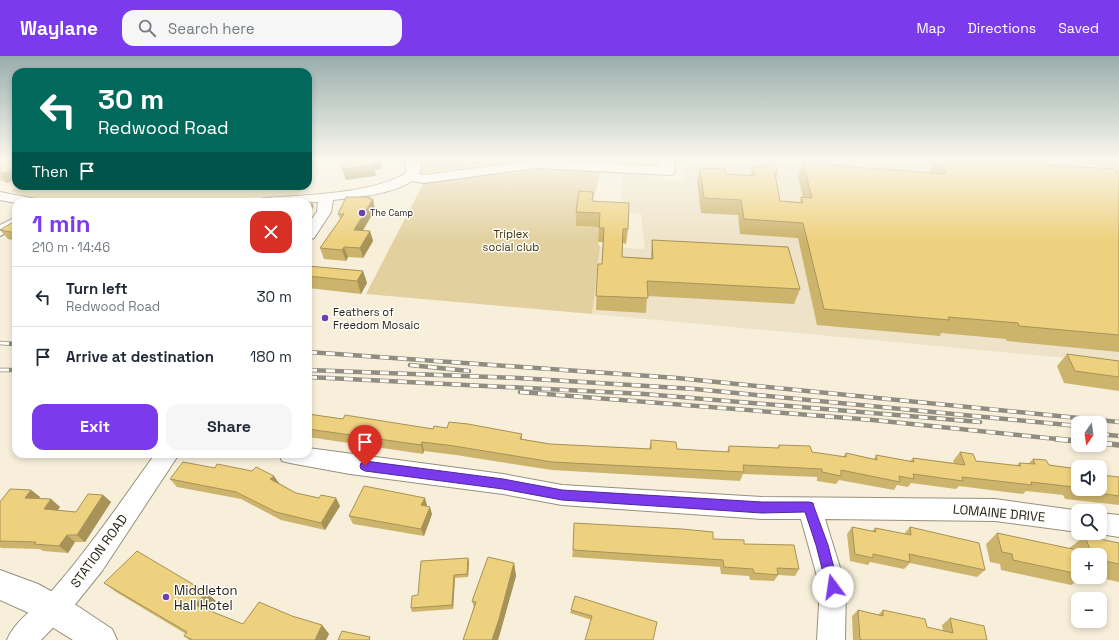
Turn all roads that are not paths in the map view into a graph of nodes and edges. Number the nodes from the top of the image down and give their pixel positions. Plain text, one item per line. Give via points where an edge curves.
1 (377, 186) edge
2 (0, 196) edge
3 (12, 198) edge
4 (326, 198) junction
5 (312, 199) edge
6 (12, 224) edge
7 (312, 228) edge
8 (0, 231) edge
9 (165, 458) edge
10 (312, 458) edge
11 (809, 507) junction
12 (1071, 520) edge
13 (1107, 525) edge
14 (1119, 526) edge
15 (0, 585) edge
16 (52, 609) junction
17 (21, 640) edge
18 (101, 640) edge
19 (831, 640) edge

1 - 4 street
2 - 3 street
4 - 5 street
4 - 7 street via 324,212
6 - 8 street
9 - 16 street, STATION ROAD via 93,562
10 - 11 street, LOMAINE DRIVE via 503,484 562,495 762,508
11 - 12 street, LOMAINE DRIVE via 995,510
11 - 19 street via 833,587
13 - 14 street
15 - 16 main road via 16,590
16 - 17 street, STATION ROAD
16 - 18 main road

